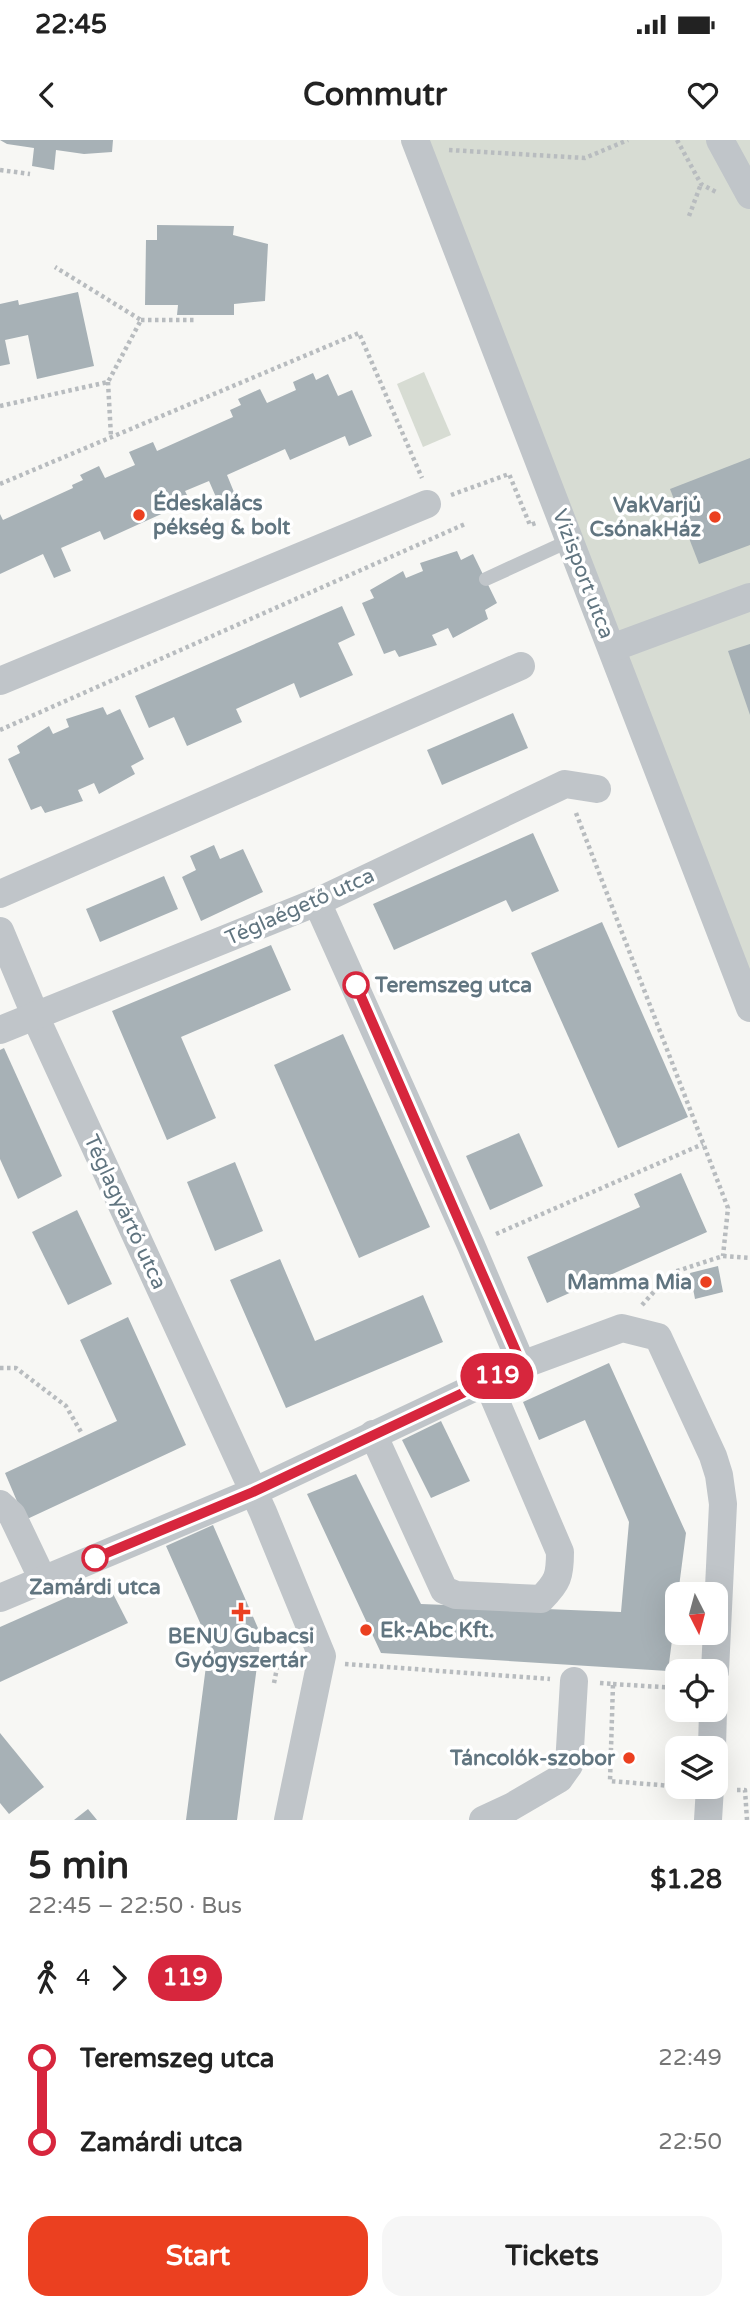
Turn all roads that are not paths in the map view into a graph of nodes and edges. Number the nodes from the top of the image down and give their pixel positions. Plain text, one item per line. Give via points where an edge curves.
1 (720, 140) edge
2 (417, 146) edge
3 (750, 195) edge
4 (427, 504) road end
5 (571, 540) junction
6 (486, 579) dead end
7 (750, 597) edge
8 (612, 648) junction
9 (521, 666) dead end
10 (0, 681) edge
11 (597, 789) dead end
12 (0, 894) edge
13 (317, 902) junction
14 (0, 930) edge
15 (750, 1008) edge
16 (35, 1014) junction
17 (0, 1030) edge
18 (522, 1365) junction
19 (487, 1381) junction
20 (373, 1434) junction
21 (253, 1492) junction
22 (0, 1504) edge
23 (43, 1580) junction
24 (0, 1598) edge
25 (716, 1659) edge
26 (574, 1681) dead end
27 (710, 1799) edge
28 (288, 1820) edge
29 (483, 1820) edge
30 (709, 1820) edge

1 - 3 street
2 - 5 street, Vízisport utca
4 - 10 street
5 - 6 lane
5 - 8 street, Vízisport utca
7 - 8 street
8 - 15 street, Vízisport utca
9 - 12 street
11 - 13 street, Téglaégető utca via 565,784
13 - 16 street, Téglaégető utca
13 - 18 street
14 - 16 street, Téglagyártó utca
16 - 17 street, Téglaégető utca
16 - 21 street, Téglagyártó utca
18 - 19 street
18 - 25 street via 622,1328 658,1337 719,1475 723,1504
19 - 20 street
19 - 20 street via 559,1552 560,1574 541,1599 456,1595 444,1590
20 - 21 street
21 - 23 street
21 - 28 street, Téglagyártó utca via 322,1656
22 - 23 street via 12,1515
23 - 24 street
26 - 29 street via 569,1765 559,1779
27 - 30 street

